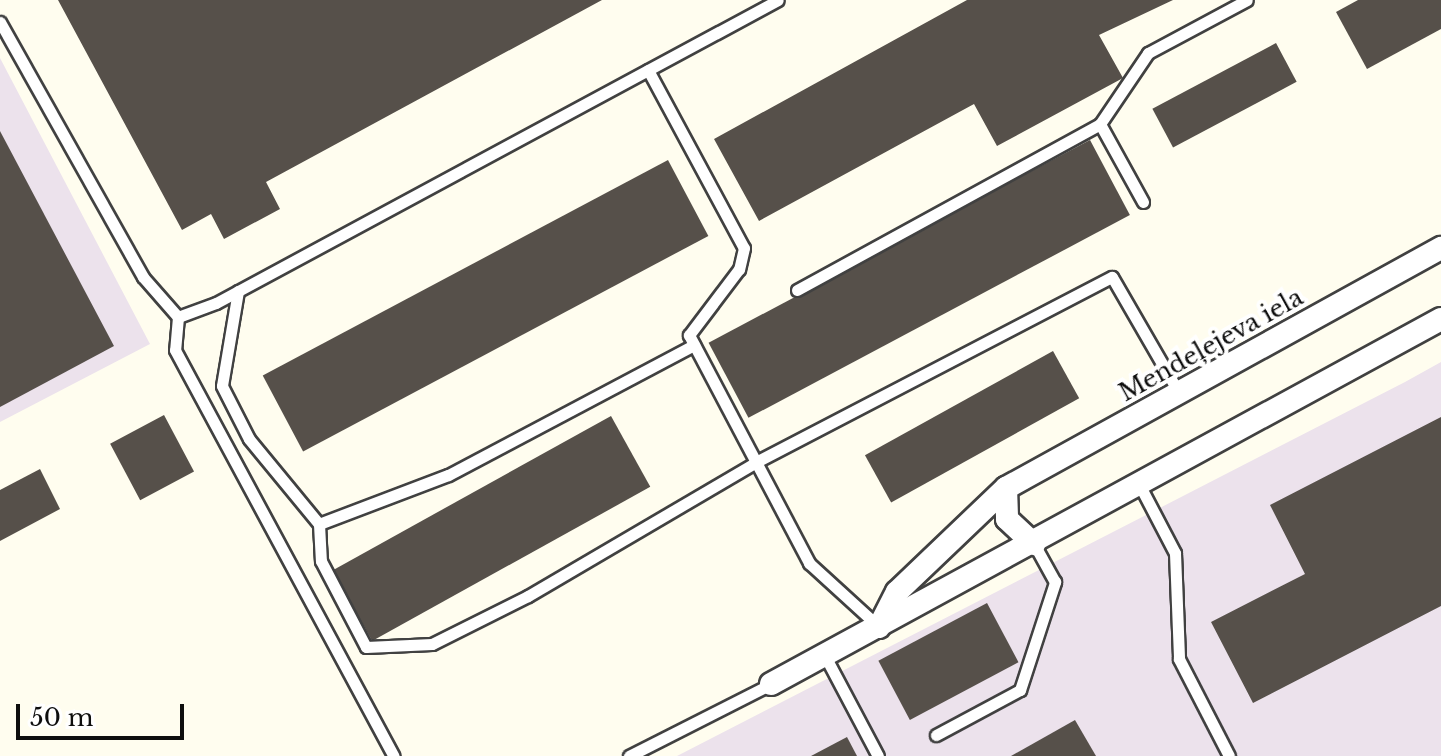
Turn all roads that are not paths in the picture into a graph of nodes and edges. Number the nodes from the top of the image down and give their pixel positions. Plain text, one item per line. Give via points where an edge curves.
1 (778, 0) edge
2 (1247, 0) edge
3 (0, 22) edge
4 (648, 70) junction
5 (1100, 124) junction
6 (1143, 202) dead end
7 (1441, 248) edge
8 (797, 290) dead end
9 (238, 291) junction
10 (178, 317) junction
11 (1441, 319) edge
12 (694, 345) junction
13 (1179, 393) junction
14 (756, 462) junction
15 (1140, 486) junction
16 (1006, 488) junction
17 (319, 524) junction
18 (1034, 544) junction
19 (879, 627) junction
20 (825, 656) junction
21 (771, 684) joint
22 (936, 735) dead end
23 (394, 756) edge
24 (629, 756) edge
25 (878, 756) edge
26 (1229, 756) edge

1 - 4 lane
2 - 5 lane via 1148,53
3 - 10 lane via 143,277
4 - 9 lane
4 - 12 lane via 744,248 739,269 689,335
5 - 6 lane
5 - 8 lane
7 - 13 street, Mendeļejeva iela
9 - 10 lane
9 - 17 lane via 222,386 249,439
10 - 23 lane via 175,350
11 - 15 street
12 - 14 lane
12 - 17 lane via 448,475
13 - 14 lane via 1112,277
13 - 16 street, Mendeļejeva iela
14 - 17 lane via 528,596 432,644 393,650 366,647 340,605 321,561
14 - 19 lane via 809,563
15 - 18 street
15 - 26 lane via 1175,553 1179,659
16 - 18 street via 1007,519
16 - 19 street, Mendeļejeva iela via 897,592
18 - 19 street
18 - 22 lane via 1055,582 1020,690
19 - 20 street
20 - 21 street
20 - 25 lane
21 - 24 lane

